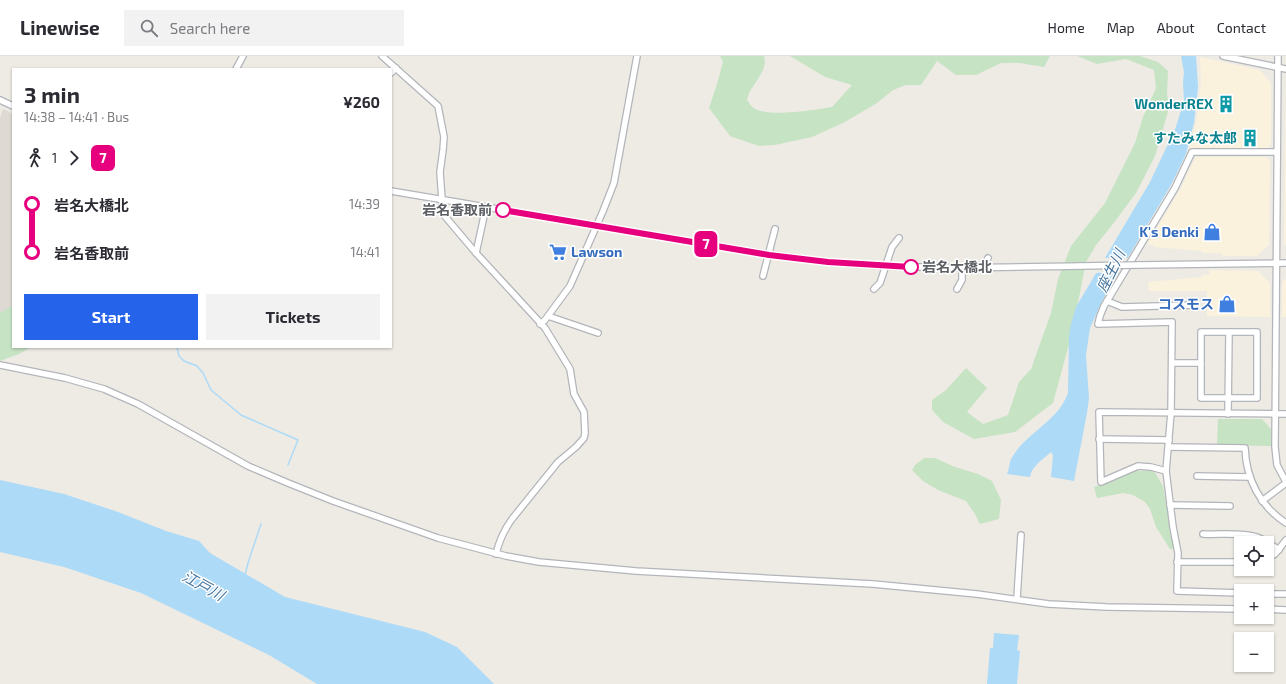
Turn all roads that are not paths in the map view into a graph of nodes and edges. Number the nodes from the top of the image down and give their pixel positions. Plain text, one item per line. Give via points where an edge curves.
1 (243, 56) edge
2 (382, 56) edge
3 (637, 56) edge
4 (1222, 56) edge
5 (1278, 56) edge
6 (1278, 67) junction
7 (237, 68) edge
8 (396, 68) junction
9 (1286, 69) edge
10 (392, 72) edge
11 (0, 100) edge
12 (12, 106) edge
13 (1278, 152) junction
14 (392, 191) edge
15 (442, 200) junction
16 (486, 207) junction
17 (597, 226) junction
18 (775, 229) dead end
19 (899, 238) dead end
20 (476, 253) junction
21 (769, 255) junction
22 (988, 258) dead end
23 (1286, 262) edge
24 (1276, 263) junction
25 (886, 266) junction
26 (986, 267) junction
27 (962, 268) junction
28 (762, 276) dead end
29 (874, 289) dead end
30 (957, 289) dead end
31 (1107, 301) junction
32 (1195, 305) dead end
33 (548, 316) junction
34 (540, 324) junction
35 (1229, 332) junction
36 (598, 333) dead end
37 (1172, 363) junction
38 (1201, 363) junction
39 (0, 365) edge
40 (1228, 398) junction
41 (1171, 413) junction
42 (1276, 413) junction
43 (1228, 414) junction
44 (1286, 414) edge
45 (1099, 439) junction
46 (1169, 440) junction
47 (1168, 447) junction
48 (1166, 471) junction
49 (1197, 476) dead end
50 (1250, 477) junction
51 (1286, 483) edge
52 (1262, 501) junction
53 (1170, 505) junction
54 (1230, 506) dead end
55 (1286, 523) edge
56 (1203, 534) dead end
57 (1021, 535) dead end
58 (1286, 540) edge
59 (1279, 550) junction
60 (496, 554) junction
61 (1274, 554) edge
62 (1177, 562) junction
63 (1234, 562) edge
64 (1234, 593) edge
65 (1274, 594) edge
66 (1286, 594) edge
67 (1017, 598) junction
68 (1234, 609) edge
69 (1274, 609) edge
70 (1286, 610) edge

1 - 7 street
2 - 8 street
3 - 17 street via 614,183
4 - 6 street
5 - 6 street
6 - 9 street
6 - 13 street
8 - 10 street
8 - 15 street via 438,106 444,137 440,172
11 - 12 street
13 - 24 street
13 - 31 street via 1192,152 1173,193
14 - 15 street
15 - 16 street
15 - 20 street via 443,214
16 - 17 street
16 - 20 street
17 - 21 street
17 - 33 street via 570,286
18 - 21 street
19 - 25 street via 892,247
20 - 34 street
21 - 25 street
21 - 28 street
22 - 26 street
23 - 24 street
24 - 26 street, bridge
24 - 42 street
25 - 27 street
25 - 29 street via 880,282
26 - 27 street
27 - 30 street via 962,280
31 - 32 street via 1122,307
31 - 37 street via 1098,324 1172,322
33 - 34 street
33 - 36 street
34 - 60 street via 570,369 574,394 584,412 585,433 584,438 558,462 512,519 500,540
35 - 38 street via 1201,332
35 - 40 street
35 - 40 street via 1257,332 1257,398
37 - 38 street
37 - 41 street
38 - 40 street via 1201,398
39 - 60 street via 104,389 144,406 248,466 288,483 438,538
40 - 43 street
41 - 43 street
41 - 45 street via 1099,412
41 - 46 street
42 - 43 street
42 - 44 street
42 - 51 street via 1275,453 1277,465
45 - 46 street
45 - 48 street via 1101,482 1138,466
46 - 47 street
47 - 48 street
47 - 50 street via 1245,448
48 - 53 street
49 - 50 street
50 - 52 street
51 - 52 street
52 - 55 street
53 - 54 street
53 - 62 street via 1178,553
56 - 59 street via 1246,535 1267,542
57 - 67 street
58 - 59 street
59 - 61 street
60 - 67 street via 540,562 603,568 873,584
62 - 63 street
62 - 64 street via 1177,591
65 - 66 street
67 - 68 street via 1049,604 1107,607
69 - 70 street

